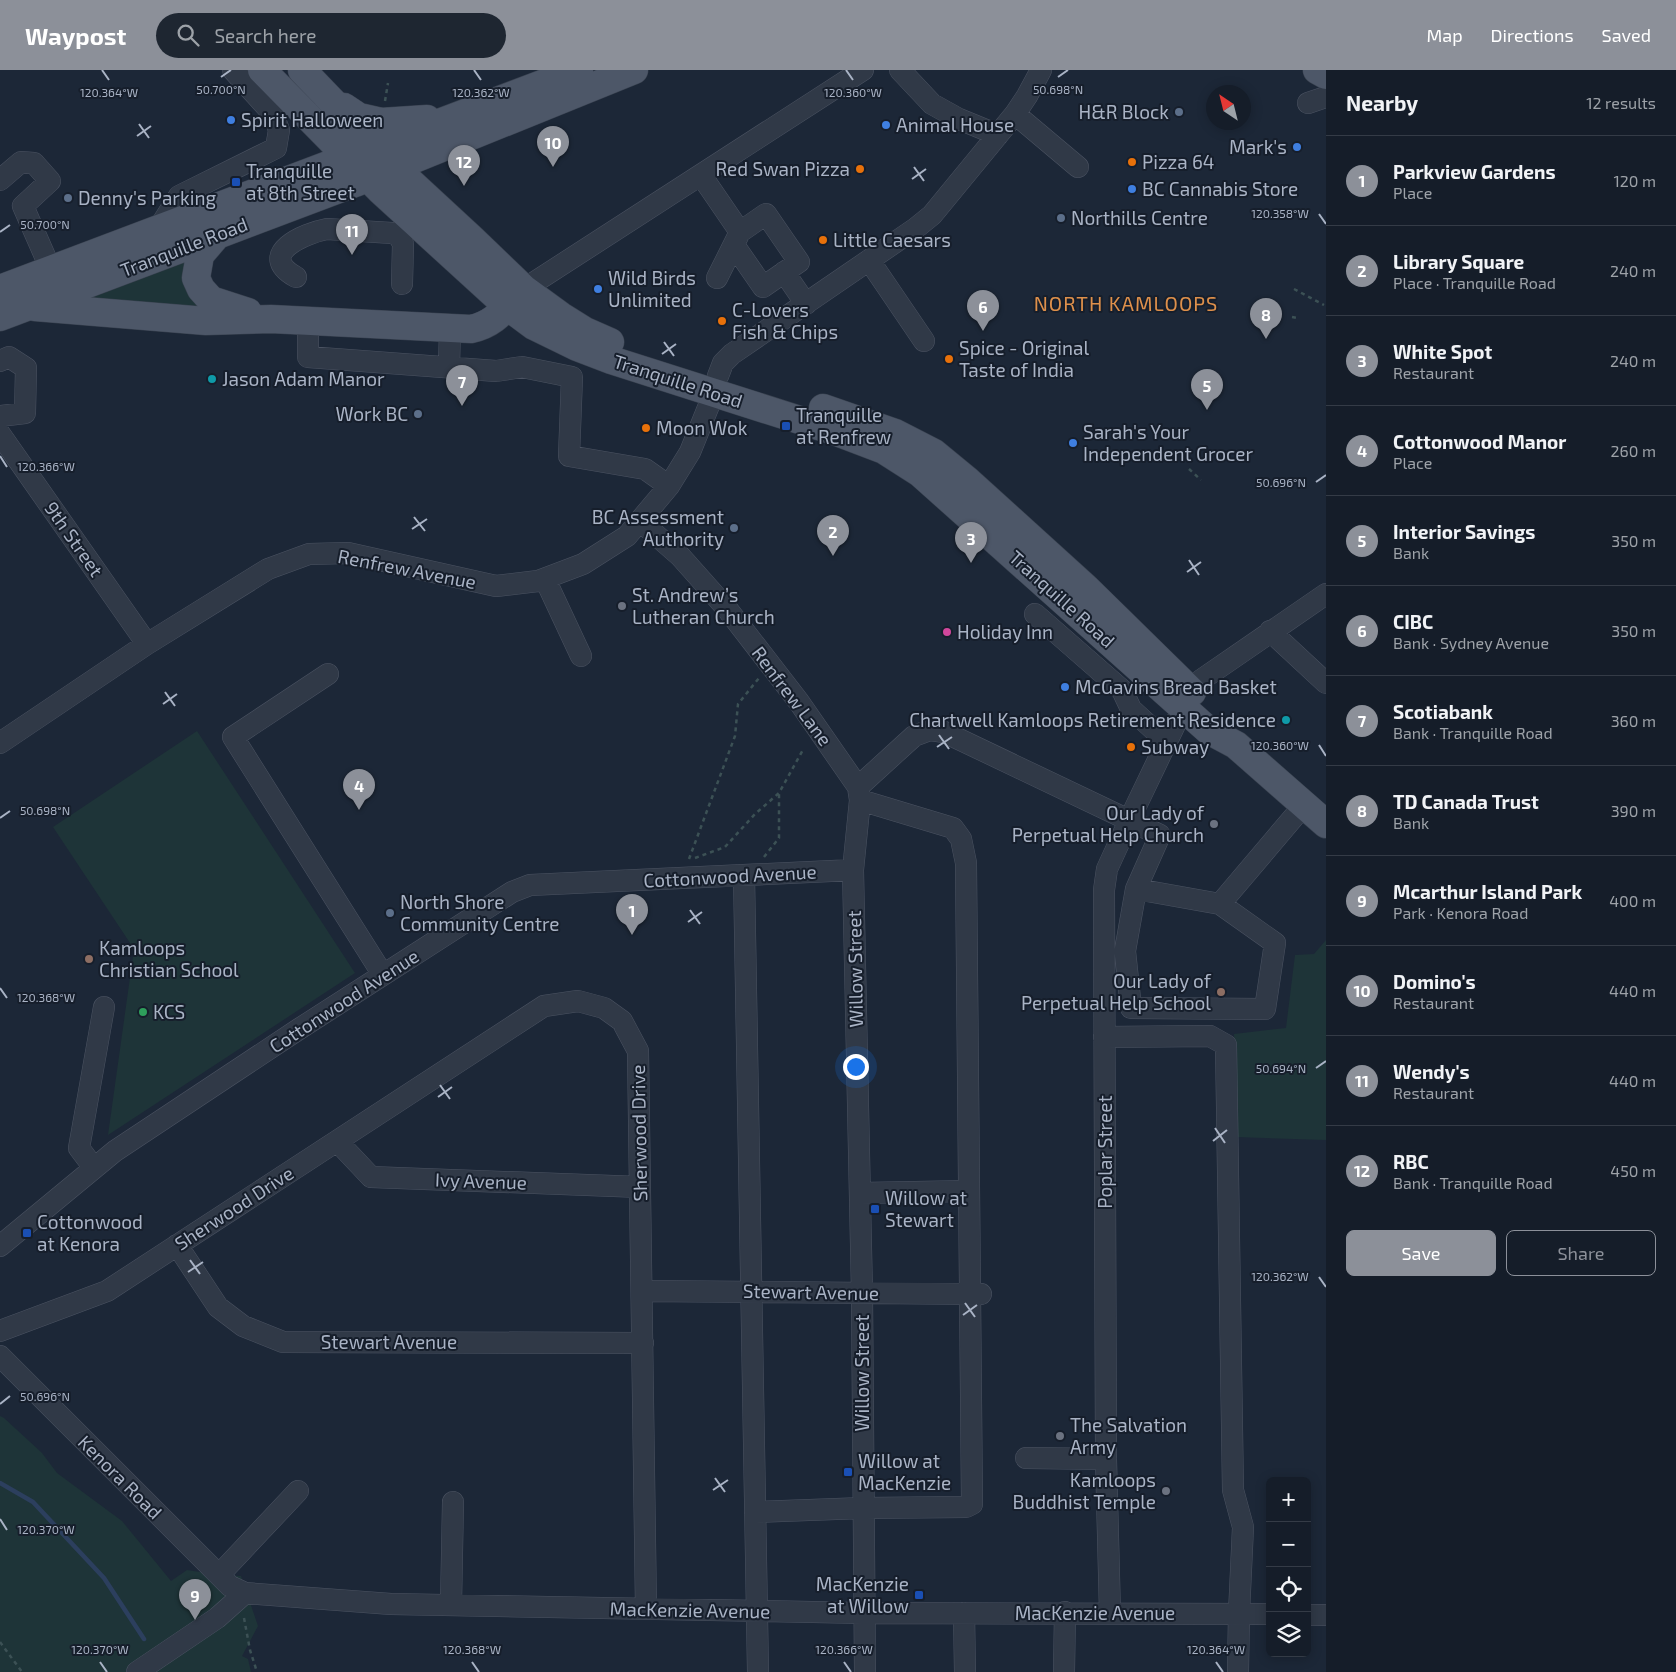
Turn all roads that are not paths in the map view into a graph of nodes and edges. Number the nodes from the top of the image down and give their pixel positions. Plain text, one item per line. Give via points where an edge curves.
1 (233, 70) edge
2 (262, 70) edge
3 (302, 70) edge
4 (579, 70) edge
5 (634, 70) edge
6 (863, 70) edge
7 (900, 70) edge
8 (1041, 70) edge
9 (1317, 70) edge
10 (1326, 75) edge
11 (322, 92) junction
12 (464, 113) junction
13 (1015, 114) junction
14 (312, 120) junction
15 (998, 135) junction
16 (376, 147) junction
17 (348, 157) junction
18 (394, 166) junction
19 (1078, 166) dead end
20 (701, 175) junction
21 (368, 177) junction
22 (294, 178) junction
23 (0, 180) edge
24 (158, 229) junction
25 (218, 234) junction
26 (737, 239) junction
27 (869, 260) junction
28 (124, 269) junction
29 (51, 270) junction
30 (784, 272) junction
31 (296, 277) dead end
32 (717, 278) dead end
33 (402, 284) dead end
34 (0, 288) edge
35 (516, 298) junction
36 (806, 304) junction
37 (26, 307) junction
38 (0, 316) edge
39 (270, 319) junction
40 (308, 321) junction
41 (450, 328) junction
42 (924, 341) dead end
43 (0, 361) edge
44 (449, 367) junction
45 (716, 384) junction
46 (0, 416) edge
47 (0, 434) edge
48 (669, 486) junction
49 (640, 521) junction
50 (544, 578) junction
51 (1326, 594) edge
52 (1078, 597) junction
53 (1035, 614) dead end
54 (1053, 630) junction
55 (1270, 631) junction
56 (147, 644) junction
57 (581, 656) dead end
58 (1141, 669) junction
59 (328, 674) dead end
60 (1326, 683) edge
61 (1122, 690) junction
62 (1188, 700) junction
63 (1167, 742) junction
64 (0, 743) edge
65 (859, 793) junction
66 (1304, 805) junction
67 (1130, 820) junction
68 (1326, 824) edge
69 (853, 870) junction
70 (744, 875) junction
71 (1136, 889) junction
72 (1220, 904) junction
73 (383, 975) junction
74 (104, 1007) dead end
75 (1104, 1036) junction
76 (336, 1141) junction
77 (94, 1168) junction
78 (640, 1187) junction
79 (969, 1191) junction
80 (860, 1192) junction
81 (0, 1246) edge
82 (177, 1246) junction
83 (642, 1291) junction
84 (752, 1292) junction
85 (862, 1293) junction
86 (975, 1294) junction
87 (0, 1331) edge
88 (643, 1343) junction
89 (0, 1356) edge
90 (1026, 1458) dead end
91 (1106, 1459) junction
92 (298, 1491) dead end
93 (453, 1502) dead end
94 (863, 1508) junction
95 (755, 1512) junction
96 (219, 1575) junction
97 (245, 1593) junction
98 (451, 1605) junction
99 (646, 1609) junction
100 (757, 1611) junction
101 (1065, 1612) junction
102 (863, 1613) junction
103 (964, 1613) junction
104 (1110, 1613) junction
105 (1239, 1613) junction
106 (1266, 1614) edge
107 (1311, 1615) edge
108 (1326, 1615) edge
109 (137, 1672) edge
110 (758, 1672) edge
111 (865, 1672) edge
112 (965, 1672) edge
113 (1064, 1672) edge
114 (1238, 1672) edge

1 - 24 street via 273,114 279,130 276,148 179,196
2 - 14 main road
3 - 11 main road
4 - 12 main road
5 - 18 main road
6 - 20 street
7 - 15 street via 932,104
8 - 13 street, Renfrew Avenue
9 - 10 main road
11 - 12 main road via 359,117 381,122 415,121
11 - 16 main road, Tranquille Road
12 - 16 main road, Tranquille Road
13 - 15 street, Renfrew Avenue
13 - 19 street
14 - 17 main road
14 - 22 main road via 317,150 313,160
15 - 27 street, Renfrew Avenue via 932,216
16 - 17 main road, Tranquille Road
16 - 18 main road, Tranquille Road
17 - 21 main road, Tranquille Road
17 - 22 main road, Tranquille Road
18 - 21 main road
18 - 35 main road, Tranquille Road
20 - 26 street
20 - 35 street
21 - 25 main road, Tranquille Road
21 - 35 main road, Tranquille Road
22 - 24 main road, Tranquille Road
23 - 29 street via 21,162 34,163 50,181 23,206
24 - 28 street via 147,250
24 - 29 main road, Tranquille Road
25 - 28 main road, Tranquille Road
25 - 39 main road via 200,255 196,278 201,288 211,300
26 - 30 street via 763,287
26 - 30 street via 766,214 798,262
26 - 32 street
27 - 36 street, Renfrew Avenue
27 - 42 street
28 - 37 main road, Tranquille Road
29 - 34 main road, Tranquille Road
30 - 36 street
31 - 33 street via 281,263 284,247 292,242 327,229 392,233 399,236 403,244
35 - 41 main road via 484,326
35 - 45 main road, Tranquille Road via 534,326 577,347
36 - 45 street, Renfrew Avenue via 732,354 723,363
37 - 38 main road, Tranquille Road
37 - 39 main road via 206,320
39 - 40 main road
40 - 41 main road
40 - 44 street via 308,357
41 - 44 street
43 - 46 street via 9,357 26,368 25,413
44 - 48 street via 496,371 522,367 572,377 569,456 645,469
45 - 48 street, Renfrew Avenue via 690,452
45 - 52 main road, Tranquille Road via 884,450 904,461
47 - 56 street, 9th Street
48 - 49 street, Renfrew Avenue
49 - 50 street, Renfrew Avenue via 627,536 584,564
49 - 65 street, Renfrew Lane via 680,556 728,610 798,702
50 - 56 street, Renfrew Avenue via 496,586 348,553 309,554 268,569
50 - 57 street
51 - 55 street
52 - 54 street
52 - 58 main road, Tranquille Road
52 - 62 main road, Tranquille Road
53 - 54 street
54 - 61 street
55 - 60 street
55 - 62 street via 1202,680
56 - 64 street, Renfrew Avenue
58 - 61 street
58 - 62 main road, Tranquille Road
59 - 73 street via 233,737
61 - 63 street via 1131,709
62 - 63 street, Poplar Street
62 - 66 main road, Tranquille Road via 1218,719 1236,745
63 - 67 street, Poplar Street
65 - 67 street via 914,736 930,730 963,740
65 - 69 street, Willow Street
65 - 79 street via 953,828 962,839 966,864
66 - 68 main road, Tranquille Road
66 - 72 street
67 - 71 street via 1160,835
67 - 75 street, Poplar Street via 1107,869 1104,890
69 - 70 street, Cottonwood Avenue
69 - 80 street, Willow Street
70 - 73 street, Cottonwood Avenue via 530,885 512,892
70 - 84 street
71 - 72 street
71 - 72 street via 1125,951 1131,1008 1265,1009 1275,942
73 - 77 street, Cottonwood Avenue
74 - 77 street via 79,1148
75 - 91 street, Poplar Street
75 - 105 street via 1210,1036 1226,1045 1233,1490 1243,1527
76 - 78 street, Ivy Avenue via 371,1177
76 - 78 street, Sherwood Drive via 544,1006 578,1001 604,1008 622,1021 638,1051
76 - 82 street, Sherwood Drive
77 - 81 street, Cottonwood Avenue
78 - 83 street, Sherwood Drive
79 - 80 street
79 - 86 street
80 - 85 street, Willow Street
82 - 87 street, Sherwood Drive via 107,1291
82 - 88 street, Stewart Avenue via 218,1307 243,1326 283,1342
83 - 84 street, Stewart Avenue
83 - 88 street, Sherwood Drive
84 - 85 street, Stewart Avenue
84 - 95 street
85 - 86 street, Stewart Avenue
85 - 94 street, Willow Street
86 - 94 street via 972,1504 966,1507
88 - 99 street, Sherwood Drive
89 - 96 street, Kenora Road
90 - 91 street
91 - 104 street, Poplar Street
92 - 96 street
93 - 98 street
94 - 95 street
94 - 102 street, Willow Street
95 - 100 street
96 - 97 street, Kenora Road via 230,1586
97 - 98 street, MacKenzie Avenue
97 - 109 street via 217,1618
98 - 99 street, MacKenzie Avenue
99 - 100 street, MacKenzie Avenue
100 - 102 street, MacKenzie Avenue
100 - 110 street
101 - 103 street, MacKenzie Avenue
101 - 104 street, MacKenzie Avenue
101 - 113 street
102 - 103 street, MacKenzie Avenue
102 - 111 street, Willow Street
103 - 112 street
104 - 105 street, MacKenzie Avenue
105 - 106 street, MacKenzie Avenue
105 - 114 street
107 - 108 street

